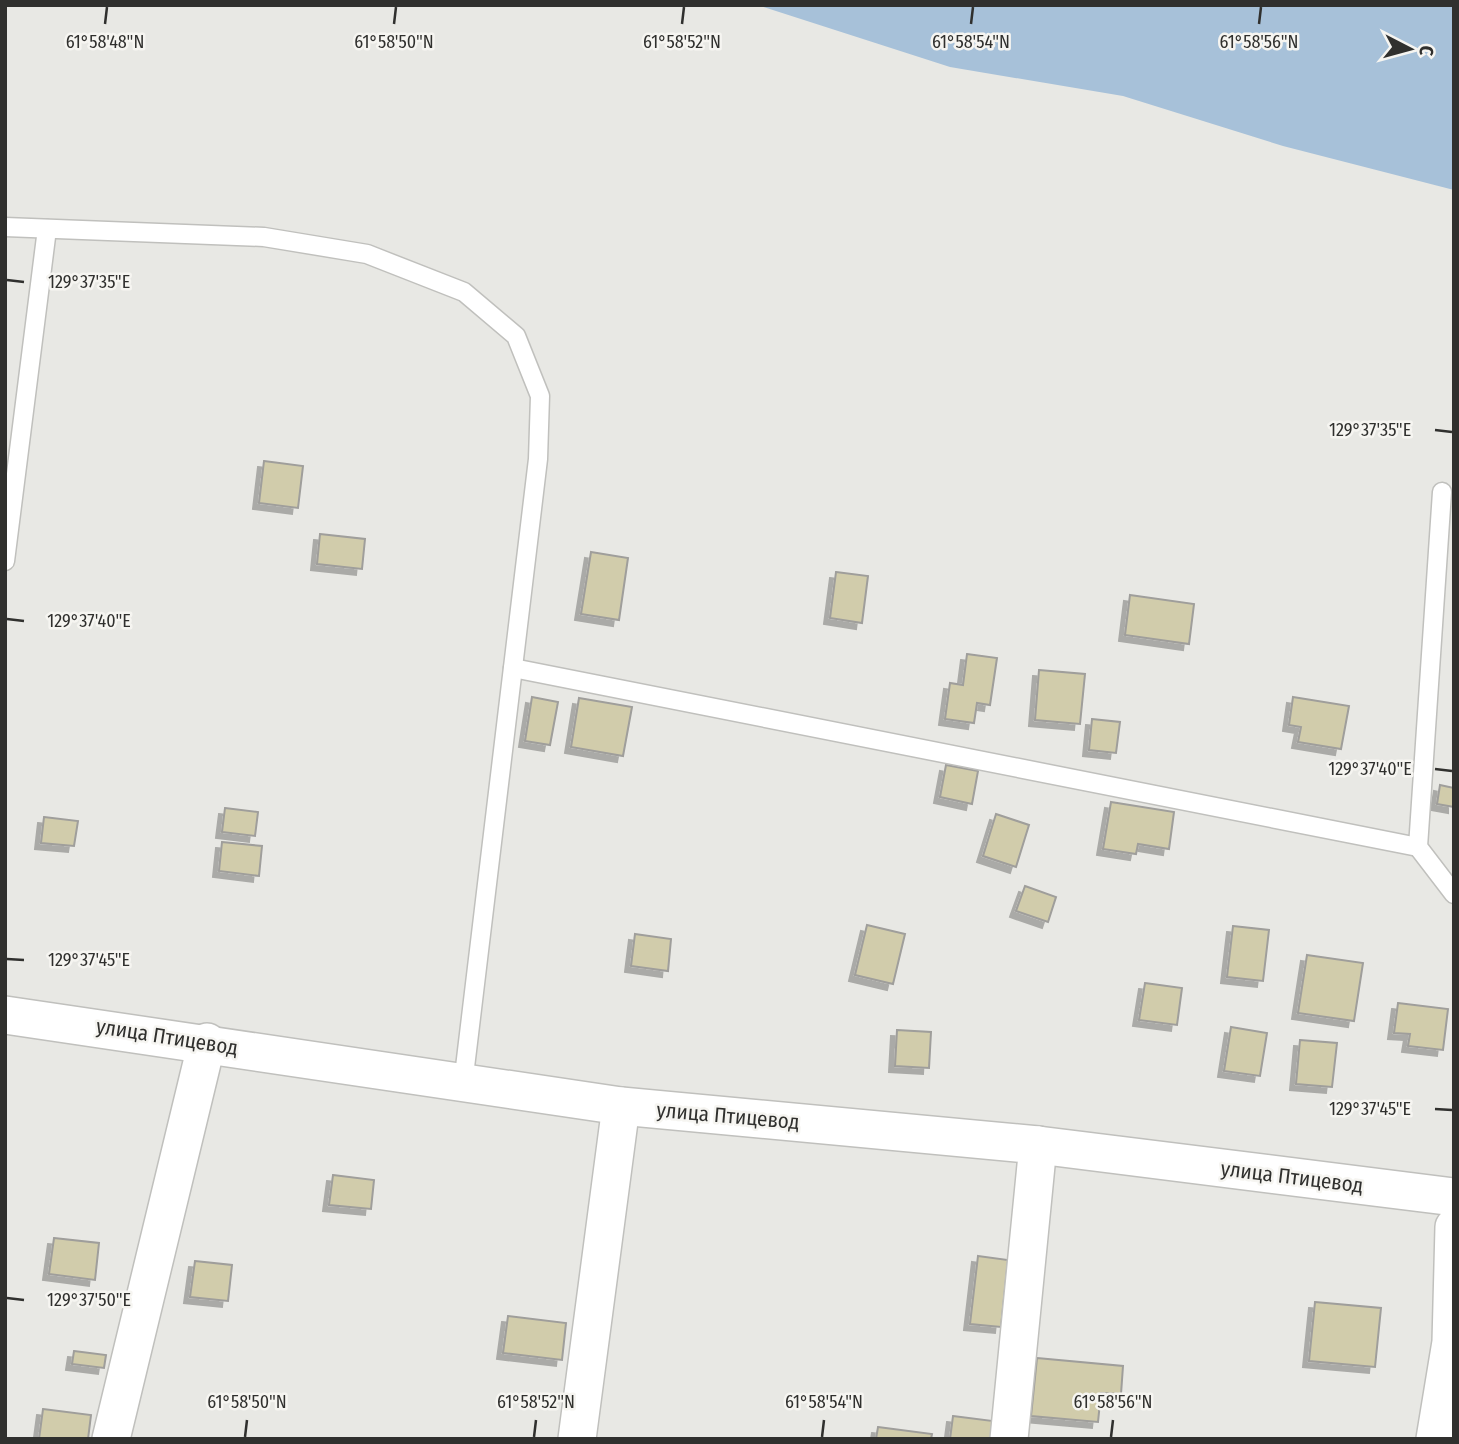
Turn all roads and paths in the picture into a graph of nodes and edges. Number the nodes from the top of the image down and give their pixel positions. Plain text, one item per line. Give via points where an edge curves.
1 (5, 227) edge
2 (47, 229) junction
3 (1442, 492) dead end
4 (5, 561) edge
5 (513, 668) junction
6 (1418, 847) junction
7 (1454, 894) edge
8 (5, 1015) edge
9 (206, 1042) junction
10 (463, 1084) junction
11 (621, 1106) junction
12 (1038, 1145) junction
13 (1454, 1197) edge
14 (1454, 1227) edge
15 (111, 1439) edge
16 (577, 1439) edge
17 (1009, 1439) edge
18 (1436, 1439) edge

1 - 2 lane
2 - 4 lane
2 - 5 lane via 264,237 367,254 464,292 516,335 540,396 538,459
3 - 6 lane
5 - 6 lane
5 - 10 lane
6 - 7 lane
8 - 9 street, улица Птицевод
9 - 10 street, улица Птицевод
9 - 15 street
10 - 11 street, улица Птицевод
11 - 12 street, улица Птицевод
11 - 16 street
12 - 13 street, улица Птицевод
12 - 17 street
14 - 18 street via 1451,1342

